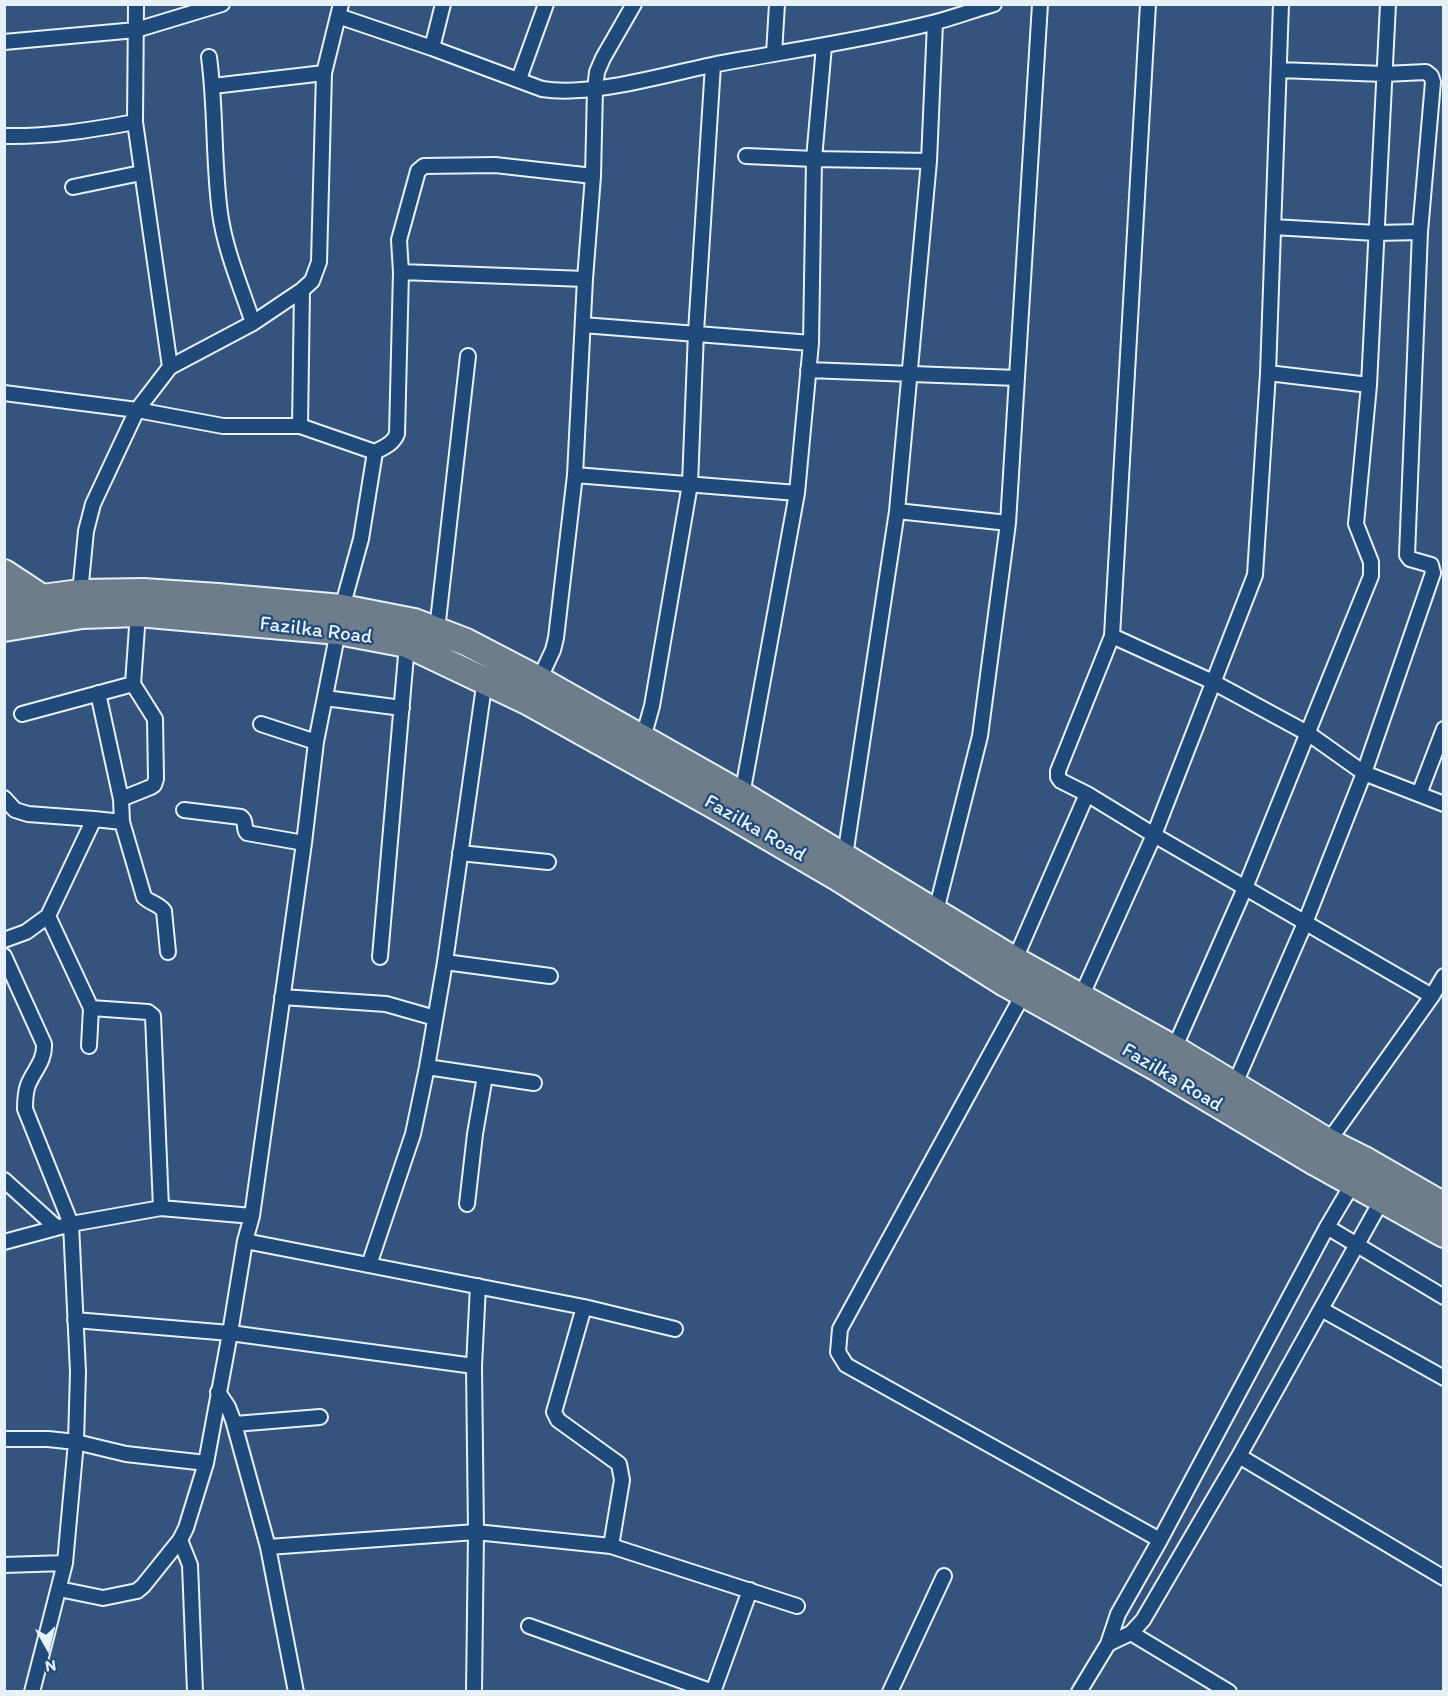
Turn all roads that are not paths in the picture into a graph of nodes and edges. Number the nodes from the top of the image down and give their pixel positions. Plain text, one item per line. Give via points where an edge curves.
1 (136, 4) edge
2 (222, 4) edge
3 (443, 4) edge
4 (546, 4) edge
5 (634, 4) edge
6 (777, 4) edge
7 (993, 4) edge
8 (1040, 4) edge
9 (1148, 4) edge
10 (1281, 4) edge
11 (1388, 4) edge
12 (962, 8) edge
13 (339, 10) edge
14 (935, 23) junction
15 (136, 30) junction
16 (4, 42) edge
17 (824, 46) junction
18 (432, 48) junction
19 (774, 54) junction
20 (209, 57) dead end
21 (713, 65) junction
22 (1279, 70) junction
23 (324, 73) junction
24 (1384, 74) junction
25 (519, 79) junction
26 (213, 86) junction
27 (595, 89) junction
28 (135, 122) junction
29 (4, 136) edge
30 (746, 156) dead end
31 (814, 159) junction
32 (929, 161) junction
33 (141, 173) junction
34 (593, 176) junction
35 (73, 187) dead end
36 (1273, 227) junction
37 (1420, 232) junction
38 (1376, 233) junction
39 (401, 272) junction
40 (585, 279) junction
41 (302, 290) junction
42 (253, 323) junction
43 (583, 325) junction
44 (696, 332) junction
45 (811, 343) junction
46 (468, 356) dead end
47 (170, 367) junction
48 (808, 370) junction
49 (1268, 373) junction
50 (910, 374) junction
51 (1017, 378) junction
52 (1369, 385) junction
53 (4, 393) edge
54 (137, 410) junction
55 (300, 426) junction
56 (375, 452) junction
57 (575, 475) junction
58 (690, 484) junction
59 (797, 493) junction
60 (897, 511) junction
61 (1008, 523) junction
62 (4, 573) edge
63 (80, 593) junction
64 (42, 598) junction
65 (4, 603) edge
66 (138, 613) junction
67 (340, 619) junction
68 (4, 628) edge
69 (437, 630) junction
70 (1112, 636) junction
71 (407, 644) junction
72 (484, 680) junction
73 (539, 680) junction
74 (1213, 682) junction
75 (133, 684) junction
76 (98, 693) junction
77 (325, 698) junction
78 (402, 708) junction
79 (22, 714) dead end
80 (261, 724) dead end
81 (1443, 729) edge
82 (1309, 734) junction
83 (643, 738) junction
84 (316, 742) junction
85 (1364, 773) junction
86 (1087, 794) junction
87 (1419, 794) junction
88 (742, 795) junction
89 (4, 798) edge
90 (121, 798) junction
91 (1443, 804) edge
92 (184, 810) dead end
93 (94, 819) junction
94 (122, 822) junction
95 (1154, 835) junction
96 (304, 843) junction
97 (460, 853) junction
98 (845, 856) junction
99 (548, 862) dead end
100 (1245, 888) junction
101 (936, 911) junction
102 (48, 916) junction
103 (1305, 923) junction
104 (4, 940) edge
105 (168, 952) dead end
106 (4, 956) edge
107 (380, 957) dead end
108 (445, 962) junction
109 (550, 976) dead end
110 (1020, 976) junction
111 (1443, 976) edge
112 (1432, 996) junction
113 (282, 997) junction
114 (1081, 997) junction
115 (91, 1008) junction
116 (435, 1018) junction
117 (89, 1046) dead end
118 (1174, 1049) junction
119 (427, 1066) junction
120 (485, 1076) junction
121 (534, 1083) dead end
122 (1234, 1086) junction
123 (1328, 1142) junction
124 (1366, 1161) junction
125 (4, 1180) edge
126 (1352, 1184) junction
127 (1388, 1189) junction
128 (467, 1204) dead end
129 (1443, 1206) edge
130 (161, 1208) junction
131 (252, 1216) junction
132 (71, 1224) junction
133 (56, 1227) junction
134 (1327, 1227) junction
135 (1443, 1234) edge
136 (245, 1241) junction
137 (4, 1242) edge
138 (1356, 1245) junction
139 (369, 1264) junction
140 (478, 1286) junction
141 (1443, 1296) edge
142 (584, 1307) junction
143 (1321, 1309) junction
144 (75, 1320) junction
145 (675, 1329) dead end
146 (230, 1333) junction
147 (474, 1366) junction
148 (1443, 1378) edge
149 (218, 1392) junction
150 (320, 1418) dead end
151 (235, 1424) junction
152 (4, 1439) edge
153 (76, 1442) junction
154 (1239, 1456) junction
155 (206, 1463) junction
156 (476, 1532) junction
157 (180, 1540) junction
158 (1160, 1540) junction
159 (611, 1546) junction
160 (268, 1547) junction
161 (65, 1563) junction
162 (4, 1565) edge
163 (944, 1576) dead end
164 (1443, 1578) edge
165 (59, 1589) junction
166 (750, 1590) junction
167 (797, 1606) dead end
168 (529, 1626) dead end
169 (1131, 1633) junction
170 (1108, 1644) junction
171 (32, 1692) edge
172 (195, 1692) edge
173 (296, 1692) edge
174 (474, 1692) edge
175 (713, 1692) edge
176 (890, 1692) edge
177 (1079, 1692) edge
178 (1229, 1692) edge

1 - 15 street
2 - 15 street
3 - 18 street
4 - 25 street
5 - 27 street via 603,58
6 - 19 street
7 - 12 street
8 - 51 street
9 - 70 street
10 - 22 street
11 - 24 street
12 - 14 street
13 - 18 street
13 - 23 street
14 - 17 street
14 - 32 street
15 - 16 street
15 - 28 street
17 - 19 street
17 - 31 street
18 - 25 street
19 - 21 street
20 - 26 street
21 - 27 street
21 - 44 street
22 - 24 street
22 - 36 street
23 - 26 street
23 - 41 street via 319,262 312,280
24 - 37 street via 1426,72 1433,82
24 - 38 street
25 - 27 street via 557,92
26 - 42 street via 220,212
27 - 34 street
28 - 29 street via 62,134
28 - 33 street
30 - 31 street
31 - 32 street
31 - 45 street
32 - 50 street
33 - 35 street
33 - 47 street
34 - 39 street via 495,165 424,166 418,171 399,240
34 - 40 street
36 - 38 street
36 - 49 street
37 - 38 street
37 - 85 street via 1407,555 1431,565 1433,573
38 - 52 street
39 - 40 street
39 - 56 street via 397,434 395,440
40 - 43 street
41 - 42 street
41 - 55 street
42 - 47 street
43 - 44 street
43 - 57 street
44 - 45 street
44 - 58 street
45 - 48 street
46 - 69 street
47 - 54 street
48 - 50 street
48 - 59 street
49 - 52 street
49 - 74 street via 1255,575
50 - 51 street
50 - 60 street
51 - 61 street
52 - 82 street via 1356,524 1371,562 1371,576
53 - 54 street
54 - 55 street via 223,426
54 - 63 street via 93,504 86,531
55 - 56 street
56 - 67 street via 362,539
57 - 58 street
57 - 73 street via 556,638
58 - 59 street
58 - 83 street via 652,706
59 - 88 street
60 - 61 street
60 - 98 street
61 - 101 street via 980,736
62 - 64 highway
63 - 64 highway, Fazilka Road
63 - 67 highway, Fazilka Road via 143,592
64 - 65 highway, Fazilka Road
66 - 67 highway, Fazilka Road
66 - 68 highway, Fazilka Road via 82,615
66 - 75 street
67 - 69 highway, Fazilka Road via 414,622
67 - 71 highway, Fazilka Road
67 - 77 street
69 - 73 highway, Fazilka Road
70 - 74 street
70 - 86 street via 1058,771 1061,781
71 - 72 highway, Fazilka Road
71 - 78 street
72 - 97 street
72 - 110 highway, Fazilka Road
73 - 83 highway, Fazilka Road
74 - 82 street
74 - 95 street
75 - 76 street
75 - 90 street via 155,719 156,779 151,788
76 - 79 street
76 - 90 street
77 - 78 street
77 - 84 street
78 - 107 street
80 - 84 street
81 - 87 street
82 - 85 street
82 - 100 street
83 - 88 highway, Fazilka Road
84 - 96 street
85 - 87 street
85 - 103 street
86 - 95 street
86 - 110 street
87 - 91 street
88 - 98 highway, Fazilka Road
89 - 93 street via 15,810 28,814
90 - 94 street
92 - 96 street via 241,817 247,833
93 - 94 street
93 - 102 street
94 - 105 street via 144,897 164,911
95 - 100 street
95 - 114 street
96 - 113 street
97 - 99 street
97 - 108 street
98 - 101 highway, Fazilka Road
100 - 103 street
100 - 118 street
101 - 110 highway, Fazilka Road
102 - 104 street via 26,932
102 - 115 street
103 - 112 street
103 - 122 street
106 - 132 street via 44,1044 40,1064 28,1084 25,1109
108 - 109 street
108 - 116 street
110 - 114 highway, Fazilka Road
110 - 126 highway, Fazilka Road via 1161,1070
110 - 158 street via 840,1329 838,1352 846,1365
111 - 112 street
112 - 123 street
113 - 116 street via 386,1004
113 - 131 street
114 - 118 highway, Fazilka Road
115 - 117 street
115 - 130 street via 148,1012 153,1016
116 - 119 street
118 - 122 highway, Fazilka Road
119 - 120 street
119 - 139 street via 413,1134
120 - 121 street
120 - 128 street
122 - 123 highway, Fazilka Road
123 - 124 highway, Fazilka Road
124 - 126 street
124 - 127 highway, Fazilka Road
125 - 133 street
126 - 127 highway, Fazilka Road
126 - 134 street
127 - 129 highway, Fazilka Road
127 - 135 highway, Fazilka Road
127 - 138 street
130 - 131 street
130 - 132 street
131 - 136 street
132 - 133 street
132 - 144 street
133 - 137 street
134 - 138 street
134 - 158 street
136 - 139 street
136 - 146 street
138 - 141 street
138 - 143 street
139 - 140 street
140 - 142 street
140 - 147 street
142 - 145 street
142 - 159 street via 554,1412 558,1420 619,1464 622,1480
143 - 148 street
143 - 154 street
144 - 146 street
144 - 153 street
146 - 147 street
146 - 149 street
147 - 156 street
149 - 151 street
149 - 155 street
150 - 151 street
151 - 160 street
152 - 153 street
153 - 155 street via 126,1454
153 - 161 street
154 - 164 street
154 - 169 street via 1143,1620
155 - 157 street
156 - 159 street
156 - 160 street
156 - 174 street
157 - 165 street via 137,1591 103,1598
157 - 172 street via 190,1565
158 - 170 street via 1118,1614
159 - 166 street
160 - 173 street
161 - 162 street
161 - 165 street
163 - 176 street
165 - 171 street
166 - 167 street
166 - 175 street
168 - 175 street
169 - 170 street
169 - 178 street
170 - 177 street

